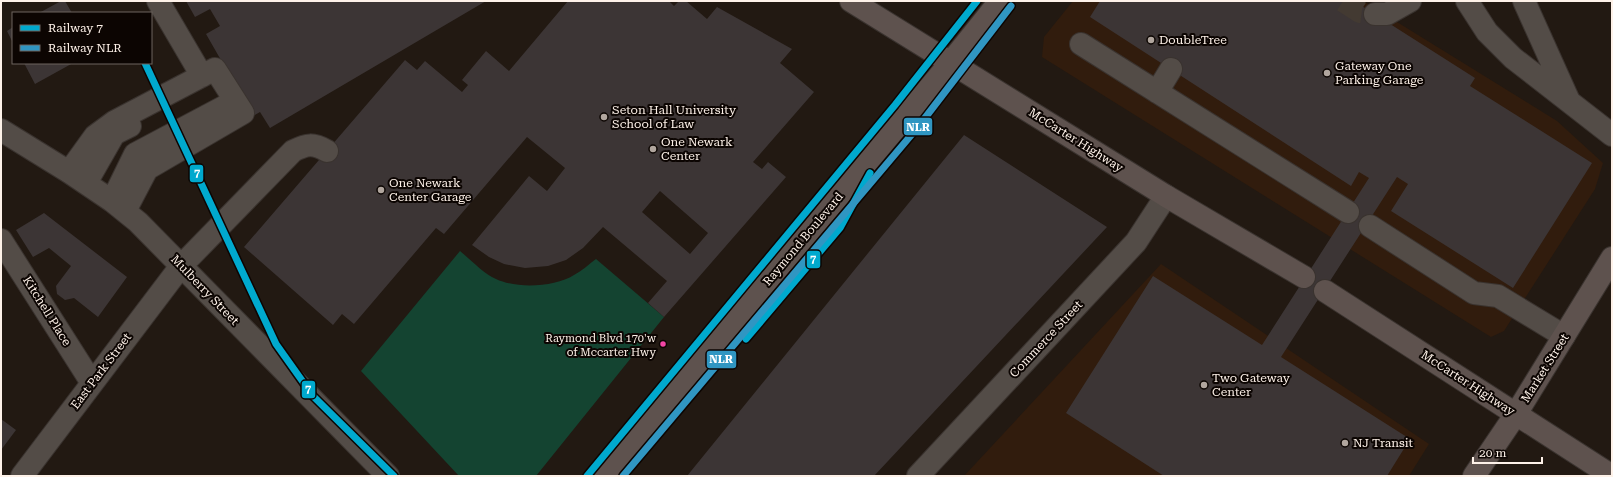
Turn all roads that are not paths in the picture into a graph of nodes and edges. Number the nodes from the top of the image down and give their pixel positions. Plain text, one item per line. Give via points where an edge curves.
1 (158, 1) edge
2 (851, 1) edge
3 (1000, 1) edge
4 (1410, 1) edge
5 (1467, 1) edge
6 (1524, 1) edge
7 (1375, 14) tunnel mouth
8 (1081, 44) dead end
9 (951, 62) junction
10 (1171, 69) dead end
11 (213, 75) junction
12 (1157, 92) junction
13 (1570, 104) junction
14 (1609, 127) edge
15 (3, 133) edge
16 (327, 151) dead end
17 (78, 177) junction
18 (1166, 196) junction
19 (119, 206) junction
20 (1348, 212) dead end
21 (1370, 226) dead end
22 (1, 240) edge
23 (1612, 258) edge
24 (181, 266) junction
25 (1304, 277) dead end
26 (1325, 291) dead end
27 (1564, 336) junction
28 (92, 383) junction
29 (1516, 414) junction
30 (22, 476) edge
31 (388, 476) edge
32 (604, 476) edge
33 (918, 476) edge
34 (1474, 476) edge
35 (1612, 476) edge

1 - 11 street
2 - 9 main road, McCarter Highway
3 - 9 main road, Raymond Boulevard
4 - 7 street via 1387,14
5 - 13 street via 1487,32 1513,58
6 - 13 street
8 - 12 street
9 - 18 main road, McCarter Highway
9 - 32 main road, Raymond Boulevard
10 - 12 street
11 - 17 street via 114,134
11 - 19 street via 239,107 135,154
12 - 20 street
13 - 14 street
15 - 17 street, Mulberry Street
16 - 24 street, East Park Street via 306,144 293,151
17 - 19 street, Mulberry Street
18 - 25 main road, McCarter Highway
18 - 33 street, Commerce Street via 1136,242
19 - 24 street, Mulberry Street
21 - 27 street via 1474,293 1498,296
22 - 28 street, Kitchell Place
23 - 27 main road, Market Street
24 - 28 street, East Park Street
24 - 31 street, Mulberry Street
26 - 29 main road, McCarter Highway
27 - 29 main road, Market Street
28 - 30 street, East Park Street
29 - 34 main road, Market Street
29 - 35 main road, McCarter Highway

